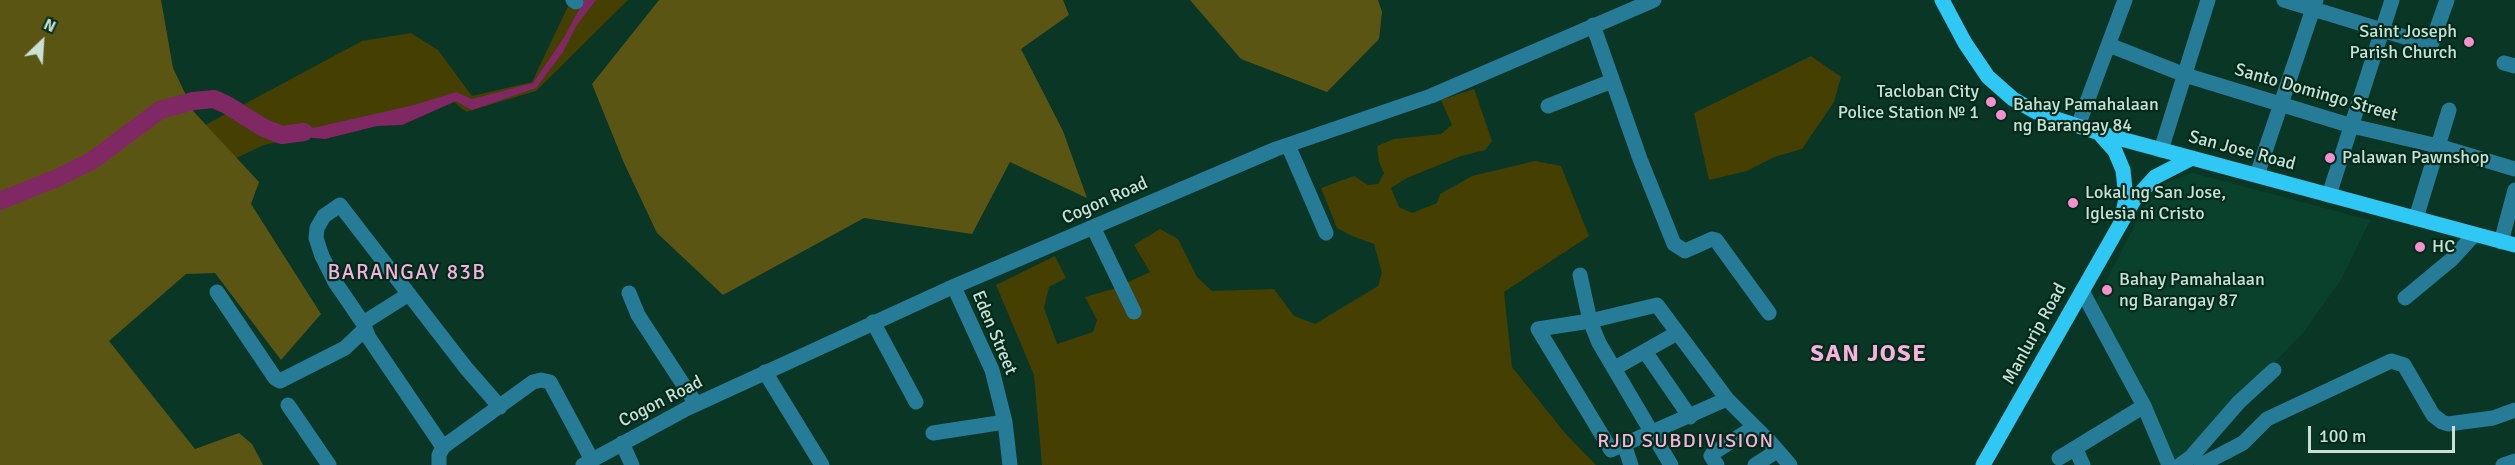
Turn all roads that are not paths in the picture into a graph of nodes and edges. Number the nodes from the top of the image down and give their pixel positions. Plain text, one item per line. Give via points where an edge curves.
1 (1654, 0) edge
2 (1942, 0) edge
3 (2125, 0) edge
4 (2208, 0) edge
5 (2284, 0) edge
6 (2392, 0) edge
7 (2447, 0) edge
8 (2315, 4) edge
9 (1593, 25) junction
10 (2384, 30) junction
11 (2109, 45) junction
12 (2185, 75) junction
13 (1612, 81) junction
14 (2281, 104) junction
15 (1548, 106) dead end
16 (2449, 110) dead end
17 (2078, 126) junction
18 (2352, 126) junction
19 (2099, 133) junction
20 (1288, 145) junction
21 (2438, 146) junction
22 (2161, 150) junction
23 (2192, 158) junction
24 (2515, 169) edge
25 (2257, 176) junction
26 (2515, 190) edge
27 (2330, 195) junction
28 (2416, 218) junction
29 (2120, 222) junction
30 (1093, 227) junction
31 (1326, 233) dead end
32 (2474, 235) junction
33 (2508, 244) edge
34 (1580, 275) dead end
35 (954, 287) junction
36 (2082, 291) junction
37 (218, 292) dead end
38 (629, 293) dead end
39 (409, 294) junction
40 (2405, 298) dead end
41 (1134, 312) dead end
42 (1769, 312) dead end
43 (1590, 321) junction
44 (873, 322) junction
45 (363, 326) junction
46 (1677, 333) junction
47 (1646, 353) junction
48 (1615, 368) junction
49 (2274, 370) dead end
50 (765, 372) junction
51 (1726, 399) junction
52 (916, 402) dead end
53 (696, 404) junction
54 (288, 405) dead end
55 (2144, 406) junction
56 (500, 407) junction
57 (2515, 410) edge
58 (1690, 417) junction
59 (1005, 422) junction
60 (1754, 427) junction
61 (1651, 432) junction
62 (933, 433) dead end
63 (622, 443) junction
64 (1624, 444) junction
65 (443, 447) junction
66 (2075, 448) junction
67 (1777, 451) junction
68 (2059, 458) dead end
69 (2515, 461) edge
70 (588, 462) edge
71 (329, 465) edge
72 (439, 465) edge
73 (632, 465) edge
74 (822, 465) edge
75 (1010, 465) edge
76 (1631, 465) edge
77 (1671, 465) edge
78 (1717, 465) edge
79 (1755, 465) edge
80 (1790, 465) edge
81 (1983, 465) edge
82 (2083, 465) edge
83 (2169, 465) edge
84 (2180, 465) edge
85 (2201, 465) edge
86 (2503, 465) edge

1 - 9 street, Cogon Road
2 - 17 main road, San Jose Road via 1965,43 1997,86 2020,104
3 - 11 street
4 - 12 street
5 - 8 street
6 - 10 street
7 - 10 street via 2431,45
8 - 10 street
8 - 14 street
9 - 13 street
9 - 20 street, Cogon Road via 1431,96
10 - 18 street
11 - 12 street, Santo Domingo Street
11 - 17 street
12 - 14 street, Santo Domingo Street
12 - 22 street
13 - 15 street
13 - 42 street via 1674,244 1685,251 1716,240
14 - 18 street, Santo Domingo Street
14 - 25 street
16 - 21 street
17 - 19 main road, San Jose Road
18 - 21 street, Santo Domingo Street
18 - 27 street
19 - 22 main road, San Jose Road
19 - 29 main road, Manlurip Road via 2115,151 2124,170 2126,198
20 - 30 street, Cogon Road
20 - 31 street
21 - 24 street, Santo Domingo Street
21 - 28 street
22 - 23 main road, San Jose Road
23 - 25 main road, San Jose Road
23 - 29 main road, Manlurip Road via 2155,177
25 - 27 main road, San Jose Road
26 - 33 street
27 - 28 main road, San Jose Road
28 - 32 main road, San Jose Road
29 - 36 main road, Manlurip Road
30 - 35 street, Cogon Road
30 - 41 street
32 - 33 main road, San Jose Road
32 - 40 street
34 - 43 street
35 - 44 street, Cogon Road
35 - 59 street, Eden Street via 992,370
36 - 55 street
36 - 81 main road, Manlurip Road
37 - 45 street via 280,381 345,348
38 - 53 street via 638,315
39 - 45 street
39 - 45 street via 340,205 324,216 316,238 322,256
39 - 56 street
43 - 46 street via 1653,304 1660,307
43 - 48 street
43 - 64 street via 1538,329 1609,448
44 - 50 street, Cogon Road
44 - 52 street
45 - 65 street
46 - 47 street
46 - 51 street
47 - 48 street
47 - 58 street
48 - 61 street
49 - 84 street
50 - 53 street, Cogon Road
50 - 74 street
51 - 58 street
51 - 60 street
53 - 63 street, Cogon Road
54 - 71 street
55 - 66 street
55 - 83 street
56 - 65 street
56 - 70 street via 533,382 550,382
57 - 85 street via 2493,418 2442,422 2433,415 2404,365 2391,361 2267,419 2243,443
58 - 61 street
59 - 62 street
59 - 75 street, Eden Street
60 - 67 street
60 - 78 street via 1713,453
61 - 64 street
61 - 77 street
63 - 70 street, Cogon Road
63 - 73 street
64 - 76 street
65 - 72 street
66 - 68 street
66 - 82 street
67 - 79 street
67 - 80 street
69 - 86 street

